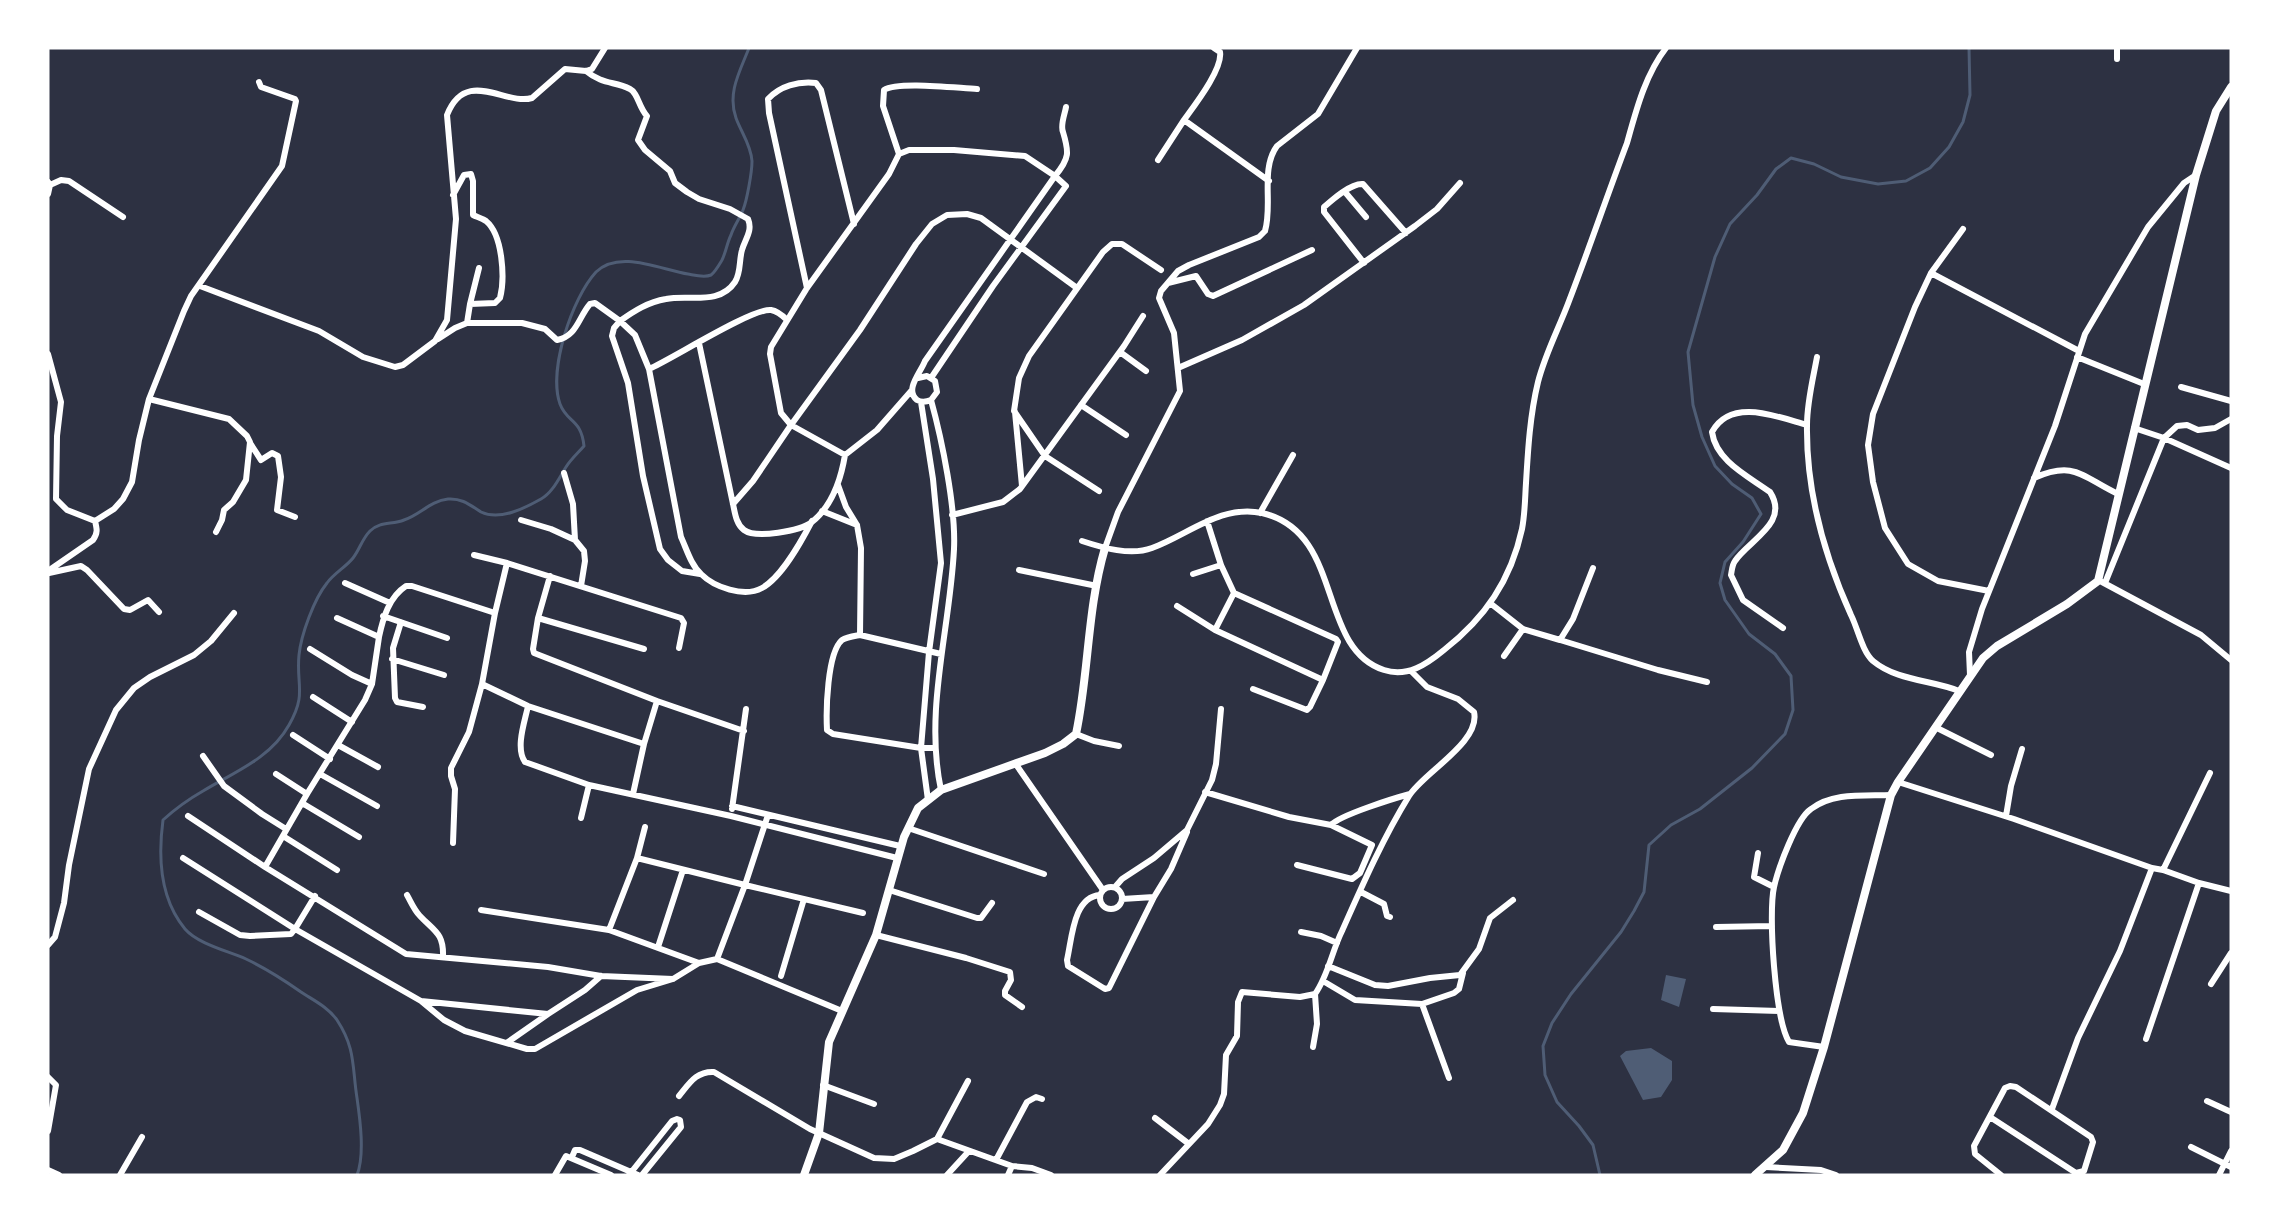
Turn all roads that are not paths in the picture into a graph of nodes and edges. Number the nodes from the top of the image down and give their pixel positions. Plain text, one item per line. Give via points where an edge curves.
1 (605, 48) edge
2 (1214, 48) edge
3 (1356, 48) edge
4 (2117, 48) edge
5 (1663, 49) edge
6 (2116, 59) dead end
7 (586, 71) junction
8 (259, 82) dead end
9 (2231, 87) edge
10 (976, 89) dead end
11 (1066, 107) dead end
12 (1184, 120) junction
13 (899, 154) junction
14 (1158, 160) dead end
15 (2196, 175) junction
16 (1055, 176) junction
17 (1269, 181) junction
18 (49, 183) edge
19 (1460, 183) dead end
20 (1345, 192) junction
21 (48, 194) edge
22 (453, 196) junction
23 (1366, 216) dead end
24 (123, 218) dead end
25 (854, 224) junction
26 (1963, 229) dead end
27 (1406, 233) junction
28 (1012, 239) junction
29 (1022, 247) junction
30 (1312, 250) dead end
31 (1364, 263) junction
32 (478, 268) dead end
33 (1161, 270) dead end
34 (1931, 273) junction
35 (1165, 284) junction
36 (200, 286) junction
37 (807, 288) junction
38 (1077, 288) junction
39 (470, 304) junction
40 (1143, 316) dead end
41 (787, 320) junction
42 (620, 321) junction
43 (467, 323) junction
44 (435, 341) junction
45 (699, 343) junction
46 (1120, 352) junction
47 (48, 354) edge
48 (2078, 354) junction
49 (1817, 357) dead end
50 (1178, 368) junction
51 (649, 369) junction
52 (1146, 371) dead end
53 (918, 378) junction
54 (931, 378) junction
55 (2144, 384) junction
56 (2181, 387) dead end
57 (912, 390) junction
58 (149, 399) junction
59 (931, 400) junction
60 (2231, 400) edge
61 (921, 402) junction
62 (1081, 405) junction
63 (1014, 411) junction
64 (2231, 419) edge
65 (791, 424) junction
66 (1807, 425) junction
67 (2134, 428) junction
68 (1125, 435) dead end
69 (2164, 438) junction
70 (250, 442) junction
71 (1293, 455) dead end
72 (845, 456) junction
73 (1045, 456) junction
74 (2231, 468) edge
75 (564, 473) dead end
76 (2034, 478) junction
77 (837, 484) junction
78 (1022, 486) junction
79 (1099, 490) dead end
80 (2118, 494) junction
81 (733, 504) junction
82 (822, 511) junction
83 (1260, 513) junction
84 (952, 515) junction
85 (295, 517) dead end
86 (521, 520) dead end
87 (95, 521) junction
88 (812, 521) junction
89 (1207, 521) junction
90 (857, 525) junction
91 (216, 532) dead end
92 (575, 540) junction
93 (1082, 541) dead end
94 (1105, 548) junction
95 (474, 555) dead end
96 (507, 563) junction
97 (1221, 565) junction
98 (1593, 568) dead end
99 (1019, 570) dead end
100 (48, 572) edge
101 (700, 574) junction
102 (1193, 574) dead end
103 (550, 576) junction
104 (2102, 582) junction
105 (345, 583) dead end
106 (581, 586) junction
107 (1096, 586) junction
108 (1989, 591) junction
109 (1234, 593) junction
110 (390, 603) junction
111 (1490, 603) junction
112 (1177, 606) dead end
113 (159, 612) dead end
114 (234, 613) dead end
115 (495, 613) junction
116 (383, 616) junction
117 (337, 618) dead end
118 (538, 618) junction
119 (401, 622) junction
120 (1783, 628) dead end
121 (1523, 629) junction
122 (1215, 630) junction
123 (860, 635) junction
124 (379, 637) junction
125 (447, 638) dead end
126 (1560, 640) junction
127 (679, 648) dead end
128 (644, 649) dead end
129 (310, 650) dead end
130 (929, 652) junction
131 (941, 654) junction
132 (1504, 656) dead end
133 (392, 659) junction
134 (2231, 660) edge
135 (1412, 672) junction
136 (444, 675) dead end
137 (1970, 675) junction
138 (1323, 680) junction
139 (1707, 682) dead end
140 (372, 684) junction
141 (482, 684) junction
142 (1253, 688) dead end
143 (1959, 691) junction
144 (313, 697) dead end
145 (657, 701) junction
146 (528, 706) junction
147 (423, 707) dead end
148 (746, 709) dead end
149 (1221, 709) dead end
150 (352, 722) junction
151 (1935, 728) junction
152 (744, 731) junction
153 (1076, 734) junction
154 (293, 735) dead end
155 (644, 744) junction
156 (338, 745) junction
157 (1119, 746) dead end
158 (921, 748) junction
159 (934, 748) junction
160 (2022, 749) dead end
161 (1990, 754) dead end
162 (203, 756) dead end
163 (330, 759) junction
164 (1015, 763) junction
165 (378, 767) dead end
166 (2210, 773) dead end
167 (276, 774) dead end
168 (320, 774) junction
169 (1898, 782) junction
170 (590, 785) junction
171 (941, 790) junction
172 (1205, 792) junction
173 (307, 794) junction
174 (633, 794) junction
175 (1410, 794) junction
176 (1891, 795) junction
177 (928, 800) junction
178 (302, 803) junction
179 (377, 806) dead end
180 (732, 806) junction
181 (768, 815) junction
182 (189, 816) dead end
183 (731, 816) junction
184 (2006, 816) junction
185 (581, 818) dead end
186 (1331, 825) junction
187 (765, 826) junction
188 (645, 827) dead end
189 (908, 828) junction
190 (1187, 830) junction
191 (284, 832) junction
192 (359, 837) dead end
193 (865, 838) junction
194 (453, 843) dead end
195 (900, 846) junction
196 (862, 849) junction
197 (1758, 853) dead end
198 (183, 858) dead end
199 (637, 858) junction
200 (897, 858) junction
201 (1297, 865) dead end
202 (265, 867) junction
203 (2152, 868) junction
204 (337, 870) dead end
205 (683, 870) junction
206 (2163, 870) junction
207 (1044, 874) dead end
208 (2199, 884) junction
209 (745, 885) junction
210 (1115, 887) junction
211 (1774, 887) junction
212 (889, 890) junction
213 (2231, 891) edge
214 (1101, 892) junction
215 (1361, 892) junction
216 (407, 895) dead end
217 (315, 896) junction
218 (1154, 897) junction
219 (804, 899) junction
220 (1122, 899) junction
221 (1513, 900) dead end
222 (992, 903) dead end
223 (481, 910) dead end
224 (199, 912) dead end
225 (863, 913) dead end
226 (1390, 917) dead end
227 (1772, 926) junction
228 (1716, 927) dead end
229 (295, 929) junction
230 (609, 930) junction
231 (1301, 932) dead end
232 (876, 934) junction
233 (1337, 943) junction
234 (48, 945) edge
235 (658, 947) junction
236 (2231, 953) edge
237 (442, 957) junction
238 (717, 959) junction
239 (699, 963) junction
240 (1328, 966) junction
241 (1463, 972) junction
242 (601, 976) junction
243 (781, 976) dead end
244 (674, 979) junction
245 (1323, 981) junction
246 (2211, 984) dead end
247 (1315, 994) junction
248 (421, 1001) junction
249 (1422, 1004) junction
250 (1022, 1007) dead end
251 (1713, 1009) dead end
252 (842, 1011) junction
253 (1779, 1011) junction
254 (548, 1014) junction
255 (2146, 1039) dead end
256 (508, 1042) junction
257 (1313, 1047) dead end
258 (1824, 1047) junction
259 (48, 1077) edge
260 (1449, 1078) dead end
261 (968, 1081) dead end
262 (824, 1085) junction
263 (679, 1096) dead end
264 (1042, 1099) dead end
265 (2207, 1101) dead end
266 (874, 1104) dead end
267 (2052, 1109) junction
268 (2231, 1113) edge
269 (1990, 1117) junction
270 (1155, 1118) dead end
271 (48, 1131) edge
272 (819, 1133) junction
273 (142, 1137) dead end
274 (937, 1139) junction
275 (1189, 1144) junction
276 (2191, 1147) dead end
277 (969, 1151) junction
278 (2231, 1151) edge
279 (572, 1157) junction
280 (996, 1160) junction
281 (1012, 1166) junction
282 (2228, 1166) edge
283 (1766, 1167) junction
284 (48, 1170) edge
285 (635, 1174) edge
286 (59, 1175) edge
287 (120, 1175) edge
288 (555, 1175) edge
289 (611, 1175) edge
290 (804, 1175) edge
291 (947, 1175) edge
292 (1008, 1175) edge
293 (1051, 1175) edge
294 (1160, 1175) edge
295 (1755, 1175) edge
296 (1836, 1175) edge
297 (2001, 1175) edge
298 (2219, 1175) edge

1 - 7 street via 598,63
2 - 12 street via 1220,52 1221,60
3 - 17 street via 1318,114 1272,152
4 - 6 street
5 - 111 street via 1639,103 1539,381 1529,430 1523,527 1509,573
7 - 22 street via 565,69 543,90 525,100 482,91 462,96 450,107 447,116
7 - 42 street via 599,80 636,93 647,116 638,140 670,171 675,183 699,199 743,215 750,224 732,286 710,298 667,298 651,303
8 - 36 street via 261,87 296,101 282,166
9 - 15 street via 2216,111
10 - 13 street via 890,86 884,90 883,106
11 - 16 street via 1062,126 1068,150
12 - 14 street
12 - 17 street
13 - 16 street via 909,150 1003,153 1024,156
13 - 25 street
15 - 48 street via 2184,183 2136,245 2085,334
15 - 55 street
16 - 28 street
16 - 29 street via 1066,186
17 - 35 street via 1263,234 1189,265
18 - 21 street
18 - 24 street via 69,181
19 - 27 street via 1437,209
20 - 23 street
20 - 27 street via 1363,184
20 - 31 street via 1324,207 1324,212
22 - 39 street via 464,175 471,174 473,215 487,222 500,249 500,298 495,303
22 - 44 street via 456,219 447,320
25 - 37 street
25 - 37 street via 821,90 816,83 803,82 773,93 768,99 769,113
26 - 34 street
27 - 31 street
28 - 29 street
28 - 53 street
28 - 65 street via 981,218 967,214 947,215 932,224
29 - 38 street
29 - 54 street
30 - 35 street via 1213,296 1196,276
31 - 50 street via 1278,322
32 - 39 street
33 - 38 street via 1116,243 1103,252
34 - 48 street
34 - 108 street via 1873,414 1868,445 1873,482 1885,528 1908,564 1938,581
35 - 50 street via 1159,298 1172,325
36 - 44 street via 319,331 363,357 386,365 403,364
36 - 58 street via 184,311
37 - 41 street
38 - 63 street via 1029,356 1019,378
39 - 43 street
40 - 46 street
41 - 45 street via 781,314 765,311
41 - 65 street via 770,354 781,413
42 - 43 street via 595,303 590,304 579,326 566,338 557,340 538,326
42 - 51 street via 635,335
42 - 101 street via 612,336 628,383 660,549 682,571
43 - 44 street
45 - 51 street
45 - 81 street
46 - 52 street
46 - 62 street
47 - 87 street via 61,402 56,499 67,510
48 - 55 street
48 - 76 street
49 - 66 street
50 - 94 street via 1180,391 1118,512
51 - 101 street via 681,537
53 - 54 street
53 - 57 street
54 - 59 street via 938,392
55 - 67 street
56 - 60 street
57 - 61 street
57 - 72 street via 877,430
58 - 70 street via 229,419
58 - 87 street via 132,482 114,509
59 - 61 street
59 - 84 street
61 - 130 street via 941,563
62 - 68 street
62 - 73 street
63 - 73 street
63 - 78 street
64 - 69 street via 2215,428 2176,426
65 - 72 street
65 - 81 street
66 - 120 street via 1744,412 1726,416 1712,432 1717,449 1770,492 1776,505 1764,532 1736,559 1731,575 1743,600
66 - 143 street via 1818,523 1839,588 1870,657 1904,676
67 - 69 street
67 - 80 street
69 - 74 street
69 - 104 street
70 - 85 street via 261,460 272,453 278,456 278,510
70 - 91 street via 246,480 224,510
71 - 83 street
72 - 77 street
73 - 78 street
73 - 79 street
75 - 92 street via 573,504
76 - 80 street via 2054,469 2076,472
76 - 108 street
77 - 82 street
77 - 90 street
78 - 84 street via 1003,502
80 - 104 street
81 - 88 street via 737,522 745,531 755,534 792,530
82 - 88 street
82 - 90 street
83 - 89 street via 1227,514
83 - 135 street via 1289,525 1305,541 1323,574 1347,637 1358,653 1384,670
84 - 131 street via 954,547
86 - 92 street
87 - 100 street via 97,535 93,540
88 - 101 street via 793,554 761,589 744,593 713,583
89 - 94 street via 1150,549
89 - 97 street
90 - 123 street via 861,548
92 - 106 street via 584,551
93 - 94 street
94 - 107 street
95 - 96 street
96 - 103 street
96 - 115 street
97 - 102 street
97 - 109 street
98 - 126 street via 1573,619
99 - 107 street
100 - 113 street via 81,567 124,609 130,610 148,600
103 - 106 street
103 - 118 street
104 - 134 street via 2201,635
104 - 137 street via 1997,646
105 - 110 street
106 - 127 street via 681,618 684,623
107 - 153 street
108 - 137 street via 1969,652
109 - 122 street
109 - 138 street via 1336,639
110 - 115 street via 402,589 412,586
110 - 116 street
111 - 121 street
111 - 135 street via 1455,642
112 - 122 street
114 - 234 street via 194,655 134,688 116,710 89,769 64,903 55,937
115 - 141 street
116 - 119 street
116 - 124 street
117 - 124 street
118 - 128 street
118 - 145 street via 534,653
119 - 125 street
119 - 133 street
121 - 126 street
121 - 132 street
122 - 138 street
123 - 130 street
123 - 158 street via 843,639 834,650 827,730 833,735
124 - 140 street
126 - 139 street
129 - 140 street
130 - 131 street
130 - 158 street
131 - 159 street
133 - 136 street
133 - 147 street via 397,702
135 - 175 street via 1427,687 1458,699 1474,712 1475,720 1465,740
137 - 143 street
138 - 142 street via 1307,710
140 - 150 street
141 - 146 street
141 - 194 street via 469,732 451,768 455,789
143 - 151 street
144 - 150 street
145 - 152 street
145 - 155 street
146 - 155 street
146 - 170 street via 521,741 525,762
148 - 152 street
149 - 172 street via 1216,764
150 - 156 street
151 - 161 street
151 - 169 street
152 - 180 street
153 - 157 street
153 - 164 street via 1045,753
154 - 163 street
155 - 174 street
156 - 163 street
156 - 165 street
158 - 159 street
158 - 177 street
159 - 171 street
160 - 184 street
162 - 191 street via 224,786
163 - 168 street
164 - 171 street
164 - 214 street
166 - 206 street
167 - 173 street
168 - 173 street
168 - 179 street
169 - 176 street
169 - 184 street
170 - 174 street
170 - 185 street
171 - 177 street
172 - 186 street
172 - 190 street
173 - 178 street
174 - 183 street
175 - 186 street via 1385,800
175 - 215 street
176 - 211 street via 1841,796 1811,808 1800,820
176 - 258 street
177 - 189 street via 918,808
178 - 191 street
178 - 192 street
180 - 181 street
180 - 183 street
181 - 187 street
181 - 193 street
182 - 202 street
183 - 187 street
184 - 203 street
186 - 201 street via 1372,845 1360,873 1348,879
187 - 196 street
187 - 209 street
188 - 199 street
189 - 195 street
189 - 207 street
190 - 210 street
190 - 218 street
191 - 202 street
191 - 204 street
193 - 195 street
193 - 196 street
195 - 200 street
196 - 200 street
197 - 211 street via 1754,877
198 - 229 street
199 - 205 street
199 - 230 street
200 - 212 street
202 - 217 street
203 - 206 street
203 - 267 street via 2120,951 2078,1038
205 - 209 street
205 - 235 street
206 - 208 street
208 - 213 street
208 - 255 street
209 - 219 street
209 - 238 street
210 - 214 street via 1108,886
210 - 220 street
211 - 227 street
212 - 222 street via 977,918
212 - 232 street
214 - 218 street via 1083,903 1067,960 1068,966 1105,989 1109,988
214 - 220 street via 1101,904 1109,909 1118,907
215 - 226 street via 1384,904
215 - 233 street
216 - 237 street via 419,915 438,931
217 - 229 street
217 - 237 street via 402,952
218 - 220 street
219 - 225 street
219 - 243 street
221 - 241 street via 1490,918 1479,950
223 - 230 street
224 - 229 street via 232,932 250,936 291,934
227 - 228 street
227 - 253 street
229 - 248 street
230 - 235 street
231 - 233 street
232 - 250 street via 1010,972 1005,995
232 - 252 street
233 - 240 street
235 - 239 street
236 - 246 street
237 - 242 street
238 - 239 street
238 - 252 street
239 - 244 street
240 - 241 street via 1388,986
240 - 245 street
241 - 249 street via 1459,989 1454,993
242 - 244 street
242 - 254 street
244 - 256 street via 636,990 535,1049
245 - 247 street
245 - 249 street via 1355,1000
247 - 257 street via 1317,1024
247 - 275 street via 1300,997 1242,992 1237,1036 1226,1055 1224,1094 1208,1124
248 - 254 street
248 - 256 street via 465,1031
249 - 260 street
251 - 253 street
252 - 262 street via 829,1042
253 - 258 street via 1788,1042
254 - 256 street
258 - 283 street via 1793,1134
259 - 271 street via 56,1085
261 - 274 street
262 - 266 street
262 - 272 street
263 - 272 street via 696,1076 714,1072
264 - 280 street via 1036,1097 1027,1102
265 - 268 street
267 - 269 street via 2010,1086 2005,1088
267 - 269 street via 2091,1137 2085,1171 2076,1173
269 - 297 street via 1974,1151
270 - 275 street
272 - 274 street via 874,1158 894,1159
272 - 290 street
273 - 287 street
274 - 277 street
275 - 294 street
276 - 282 street
277 - 280 street
277 - 291 street
278 - 282 street
279 - 285 street via 575,1150 580,1150
279 - 288 street via 564,1157
279 - 289 street
280 - 281 street
281 - 292 street
281 - 293 street
282 - 298 street
283 - 295 street
283 - 296 street via 1821,1170
284 - 286 street
285 - 285 street via 672,1121 680,1120 681,1127

